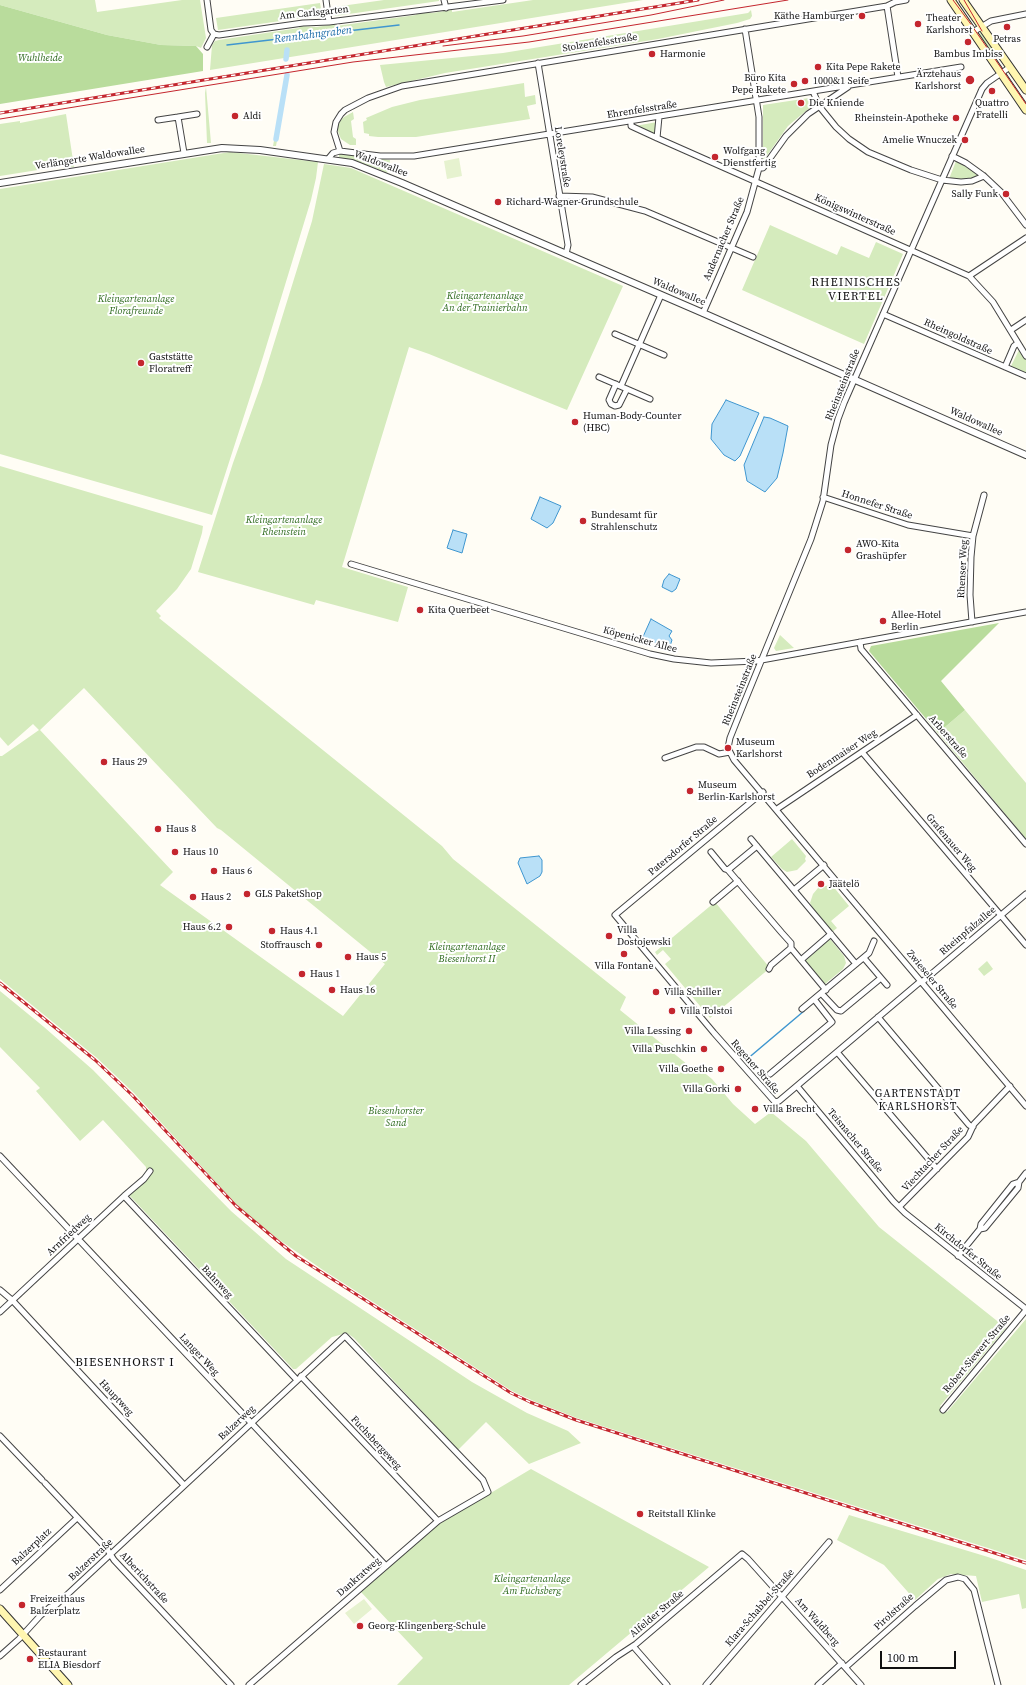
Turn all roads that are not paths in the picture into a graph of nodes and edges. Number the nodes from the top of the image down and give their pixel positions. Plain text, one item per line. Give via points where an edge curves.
1 (207, 0) edge
2 (326, 0) edge
3 (444, 0) edge
4 (503, 0) edge
5 (906, 0) edge
6 (951, 0) edge
7 (963, 0) edge
8 (887, 6) junction
9 (446, 8) junction
10 (1026, 14) edge
11 (329, 22) junction
12 (982, 26) junction
13 (745, 29) junction
14 (973, 32) junction
15 (214, 34) junction
16 (207, 47) dead end
17 (538, 63) junction
18 (961, 67) dead end
19 (1010, 67) junction
20 (1001, 73) junction
21 (898, 77) junction
22 (849, 86) junction
23 (1026, 90) edge
24 (813, 92) junction
25 (757, 100) junction
26 (819, 106) junction
27 (1026, 110) edge
28 (197, 114) dead end
29 (178, 117) junction
30 (659, 117) junction
31 (158, 120) dead end
32 (631, 121) junction
33 (549, 134) junction
34 (657, 138) junction
35 (340, 151) junction
36 (184, 153) junction
37 (952, 156) junction
38 (324, 158) junction
39 (759, 168) junction
40 (984, 176) junction
41 (942, 180) junction
42 (756, 181) junction
43 (0, 183) edge
44 (559, 196) junction
45 (1026, 225) edge
46 (1026, 238) edge
47 (731, 247) junction
48 (911, 250) junction
49 (566, 254) junction
50 (753, 257) dead end
51 (969, 276) junction
52 (661, 295) junction
53 (703, 313) junction
54 (883, 314) junction
55 (1026, 320) edge
56 (1011, 330) junction
57 (615, 334) dead end
58 (1018, 343) junction
59 (639, 345) junction
60 (664, 355) dead end
61 (1026, 356) edge
62 (1005, 367) junction
63 (1026, 376) edge
64 (599, 377) dead end
65 (854, 380) junction
66 (619, 385) junction
67 (627, 388) junction
68 (650, 399) dead end
69 (1026, 455) edge
70 (984, 495) dead end
71 (823, 497) junction
72 (973, 536) junction
73 (351, 564) dead end
74 (1026, 612) edge
75 (972, 622) junction
76 (860, 642) junction
77 (762, 660) junction
78 (917, 715) junction
79 (730, 752) junction
80 (862, 752) junction
81 (665, 758) dead end
82 (762, 792) junction
83 (777, 809) junction
84 (751, 839) dead end
85 (1026, 844) edge
86 (757, 846) junction
87 (711, 852) dead end
88 (824, 865) junction
89 (728, 870) junction
90 (738, 881) junction
91 (794, 890) junction
92 (1026, 894) edge
93 (713, 902) dead end
94 (615, 915) joint
95 (1000, 916) junction
96 (831, 934) junction
97 (874, 941) dead end
98 (1026, 945) edge
99 (791, 948) junction
100 (864, 958) junction
101 (801, 960) junction
102 (856, 964) junction
103 (769, 969) dead end
104 (881, 978) junction
105 (922, 982) junction
106 (887, 984) dead end
107 (824, 991) junction
108 (814, 999) junction
109 (802, 1009) dead end
110 (878, 1017) junction
111 (837, 1052) junction
112 (770, 1074) dead end
113 (797, 1086) junction
114 (1010, 1086) junction
115 (1026, 1106) edge
116 (973, 1127) junction
117 (0, 1156) edge
118 (937, 1169) junction
119 (150, 1171) dead end
120 (1026, 1173) edge
121 (124, 1196) junction
122 (899, 1207) junction
123 (78, 1239) junction
124 (958, 1256) junction
125 (0, 1290) edge
126 (13, 1301) junction
127 (1026, 1310) edge
128 (0, 1312) edge
129 (299, 1378) junction
130 (943, 1410) dead end
131 (251, 1423) junction
132 (0, 1436) edge
133 (184, 1485) junction
134 (488, 1492) joint
135 (77, 1518) junction
136 (438, 1521) junction
137 (142, 1525) joint
138 (829, 1542) dead end
139 (110, 1554) junction
140 (742, 1554) joint
141 (386, 1566) junction
142 (0, 1590) edge
143 (782, 1596) junction
144 (0, 1609) edge
145 (23, 1634) junction
146 (633, 1646) junction
147 (0, 1656) edge
148 (844, 1665) junction
149 (68, 1685) edge
150 (231, 1685) edge
151 (249, 1685) edge
152 (581, 1685) edge
153 (667, 1685) edge
154 (706, 1685) edge
155 (818, 1685) edge
156 (861, 1685) edge
157 (998, 1685) edge

1 - 15 street via 211,30
2 - 11 street
3 - 9 street
4 - 9 street, Am Carlsgarten
5 - 8 street, Stolzenfelsstraße
6 - 14 main road
7 - 12 main road
8 - 13 street, Stolzenfelsstraße
8 - 21 street
9 - 11 street, Am Carlsgarten
10 - 12 street
11 - 15 street, Am Carlsgarten
12 - 14 street
12 - 19 main road
13 - 17 street, Stolzenfelsstraße
13 - 25 street, Andernacher Straße
14 - 20 main road
15 - 16 street
17 - 33 street, Loreleystraße
17 - 35 street, Stolzenfelsstraße via 402,86 368,98 345,110 338,118 334,132
18 - 21 street, Ehrenfelsstraße
19 - 20 street, Rheinsteinstraße
19 - 23 main road
20 - 27 main road
20 - 37 street, Rheinsteinstraße via 982,89
21 - 22 street, Ehrenfelsstraße
22 - 24 street, Ehrenfelsstraße
22 - 26 street
24 - 25 street, Ehrenfelsstraße
24 - 26 street
25 - 30 street, Ehrenfelsstraße
25 - 39 street, Andernacher Straße via 760,125
26 - 39 street via 786,136 763,168
26 - 41 street via 849,139 864,149 911,170
28 - 29 street
29 - 31 street
29 - 36 street
30 - 32 street, Ehrenfelsstraße
30 - 34 street
32 - 33 street, Ehrenfelsstraße
32 - 34 street, Königswinterstraße via 632,126
33 - 35 street, Ehrenfelsstraße via 414,156 380,156
33 - 44 street, Loreleystraße
34 - 42 street, Königswinterstraße
35 - 38 street
36 - 38 street, Verlängerte Waldowallee via 214,148 236,148
36 - 43 street, Verlängerte Waldowallee
37 - 40 street
37 - 41 street, Rheinsteinstraße
38 - 49 street, Waldowallee via 352,163 375,171
39 - 42 street, Andernacher Straße
40 - 41 street via 972,181
40 - 45 street via 1001,192
41 - 48 street, Rheinsteinstraße
42 - 47 street, Andernacher Straße via 747,212
42 - 48 street, Königswinterstraße
44 - 47 street via 592,197 629,206
44 - 49 street, Loreleystraße via 568,245
46 - 51 street
47 - 50 street
47 - 53 street, Andernacher Straße
48 - 51 street, Königswinterstraße
48 - 54 street, Rheinsteinstraße
49 - 52 street, Waldowallee
51 - 56 street, Königswinterstraße via 993,302
52 - 53 street, Waldowallee
52 - 59 street
53 - 65 street, Waldowallee
54 - 62 street, Rheingoldstraße
54 - 65 street, Rheinsteinstraße
55 - 56 street
56 - 58 street, Königswinterstraße
57 - 59 street
58 - 61 street, Königswinterstraße
58 - 62 street via 1014,346
59 - 60 street
59 - 66 street
62 - 63 street, Rheingoldstraße
64 - 66 street
65 - 69 street, Waldowallee
65 - 71 street, Rheinsteinstraße via 838,419 831,445
66 - 67 street
66 - 67 street via 609,400 615,406 619,405
67 - 68 street
70 - 72 street, Rhenser Weg
71 - 72 street, Honnefer Straße via 908,525
71 - 77 street, Rheinsteinstraße via 811,539
72 - 75 street, Rhenser Weg via 970,581
73 - 77 street, Köpenicker Allee via 659,657 718,663
74 - 75 street, Köpenicker Allee
75 - 76 street, Köpenicker Allee
76 - 77 street, Köpenicker Allee
76 - 78 street, Arberstraße via 861,649
77 - 79 street, Rheinsteinstraße via 730,738
78 - 80 street, Bodenmaiser Weg
78 - 85 street, Arberstraße
79 - 81 street via 719,754 696,746
79 - 82 street, Zwieseler Straße
80 - 83 street, Bodenmaiser Weg
80 - 95 street, Grafenauer Weg
82 - 83 street, Zwieseler Straße
82 - 94 street, Patersdorfer Straße
83 - 88 street, Zwieseler Straße
84 - 86 street
86 - 89 street
86 - 91 street
87 - 89 street
88 - 91 street
88 - 105 street, Zwieseler Straße
89 - 90 street
90 - 93 street
90 - 99 street via 791,943
91 - 96 street
92 - 95 street, Rheinpfalzallee
94 - 113 street, Regener Straße via 774,1102 779,1101
95 - 98 street, Grafenauer Weg
95 - 105 street, Rheinpfalzallee
96 - 101 street
96 - 102 street
97 - 100 street
99 - 101 street
99 - 103 street
100 - 102 street
100 - 104 street
101 - 107 street
102 - 107 street
104 - 106 street
104 - 107 street via 841,1011 836,1010
105 - 110 street, Regener Straße
105 - 114 street, Zwieseler Straße
107 - 108 street
108 - 109 street
108 - 112 street via 832,1022
110 - 111 street, Regener Straße
110 - 116 street
111 - 113 street, Regener Straße
111 - 118 street
113 - 122 street, Teisnacher Straße
114 - 115 street, Zwieseler Straße
114 - 116 street, Viechtacher Straße
116 - 118 street, Viechtacher Straße via 968,1137
117 - 123 street, Langer Weg
118 - 122 street, Viechtacher Straße
119 - 121 street, Arnfriedweg
120 - 124 street via 1018,1188
121 - 123 street, Arnfriedweg
121 - 129 street, Bahnweg
122 - 124 street, Kirchdorfer Straße
123 - 126 street, Arnfriedweg
123 - 131 street, Langer Weg
124 - 127 street, Kirchdorfer Straße
125 - 126 street, Hauptweg
126 - 128 street, Arnfriedweg
126 - 133 street, Hauptweg
127 - 130 street, Robert-Siewert-Straße
129 - 131 street, Balzerweg
129 - 134 street, Balzerweg via 345,1336 483,1480
129 - 136 street, Fuchsbergeweg
131 - 133 street, Balzerweg
131 - 141 street, Langer Weg
132 - 135 street, Alberichstraße
133 - 137 street, Balzerweg
134 - 136 street, Dankratweg
135 - 139 street, Alberichstraße
135 - 142 street, Balzerplatz
136 - 141 street, Dankratweg
137 - 139 street, Balzerstraße
138 - 143 street, Klara-Schabbel-Straße
139 - 145 street, Balzerstraße via 56,1605 45,1611
139 - 150 street, Alberichstraße
140 - 143 street, Am Waldberg
140 - 146 street, Alfelder Straße
141 - 151 street, Dankratweg
143 - 148 street, Am Waldberg
143 - 154 street, Klara-Schabbel-Straße
144 - 145 main road
145 - 147 street, Balzerstraße
145 - 149 main road
146 - 152 street, Alfelder Straße
146 - 153 street
148 - 155 street, Pirolstraße
148 - 156 street, Am Waldberg
148 - 157 street, Pirolstraße via 946,1580 958,1577 965,1580 974,1590

